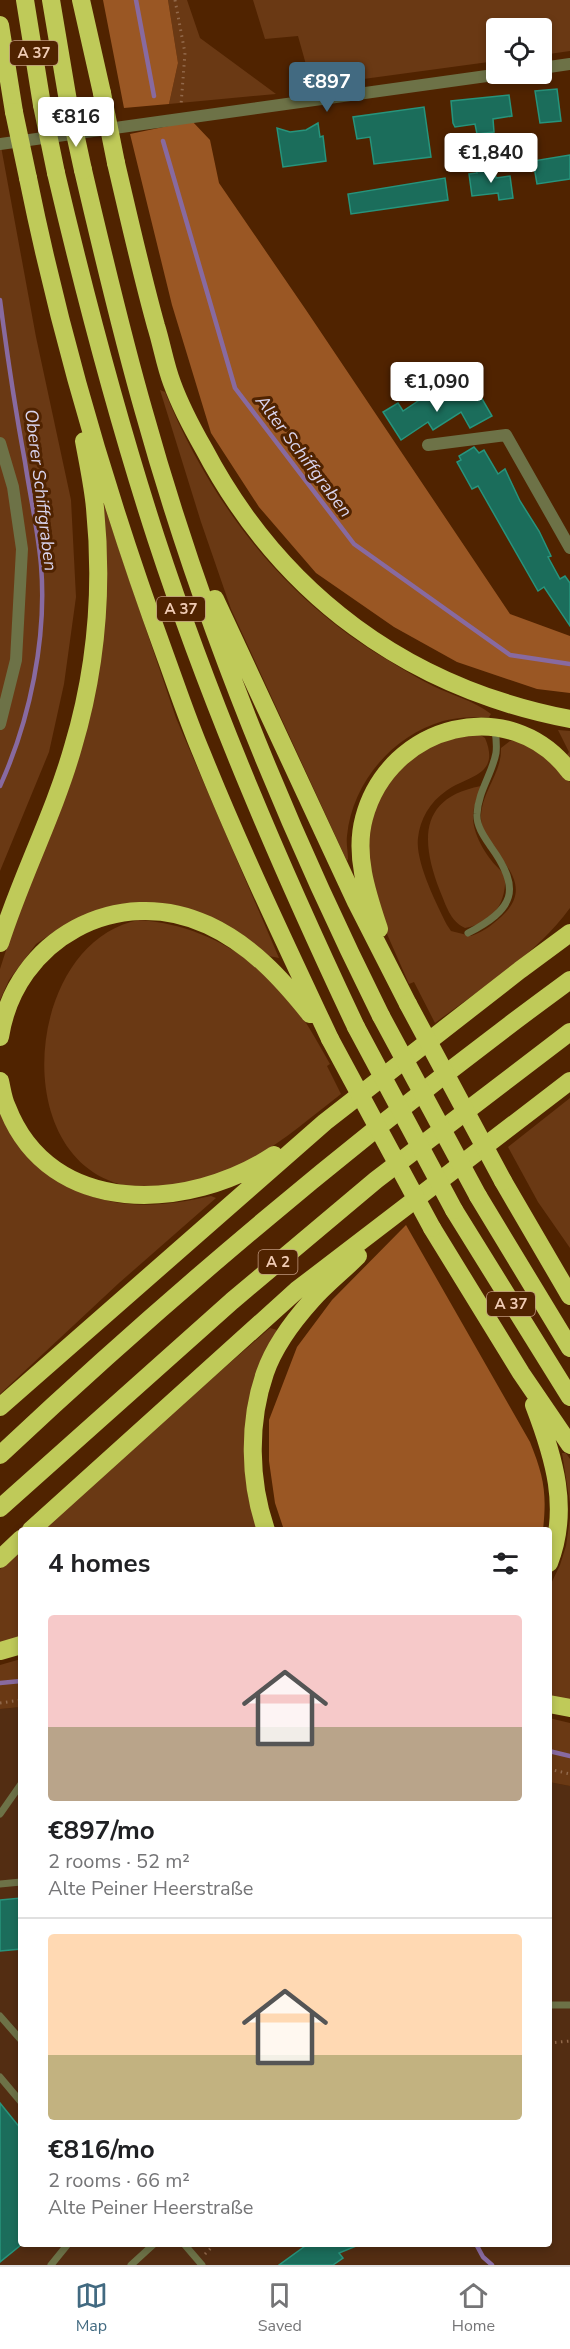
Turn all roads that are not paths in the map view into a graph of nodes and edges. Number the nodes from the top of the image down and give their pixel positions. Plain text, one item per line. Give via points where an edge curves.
1 (25, 0) edge
2 (51, 0) edge
3 (81, 0) edge
4 (0, 25) edge
5 (570, 64) edge
6 (552, 67) edge
7 (486, 76) edge
8 (0, 144) edge
9 (71, 362) junction
10 (0, 443) edge
11 (428, 445) dead end
12 (181, 528) junction
13 (570, 548) edge
14 (570, 719) edge
15 (0, 724) edge
16 (495, 727) junction
17 (570, 771) edge
18 (570, 922) edge
19 (468, 933) dead end
20 (570, 933) edge
21 (0, 944) edge
22 (520, 970) junction
23 (396, 979) junction
24 (570, 981) edge
25 (570, 1032) edge
26 (0, 1036) edge
27 (330, 1039) junction
28 (570, 1068) edge
29 (0, 1081) edge
30 (570, 1082) edge
31 (325, 1122) junction
32 (494, 1140) junction
33 (521, 1211) junction
34 (401, 1212) junction
35 (570, 1276) edge
36 (570, 1296) edge
37 (570, 1348) edge
38 (521, 1373) junction
39 (570, 1397) edge
40 (0, 1407) edge
41 (570, 1445) edge
42 (0, 1455) edge
43 (0, 1508) edge
44 (34, 1527) edge
45 (265, 1527) edge
46 (18, 1542) edge
47 (552, 1555) edge
48 (0, 1559) edge
49 (18, 1646) edge
50 (0, 1651) edge
51 (552, 1705) edge
52 (570, 1708) edge
53 (18, 1788) edge
54 (0, 1814) edge
55 (18, 1882) edge
56 (0, 1884) edge
57 (552, 2005) edge
58 (570, 2005) edge
59 (0, 2016) edge
60 (18, 2037) edge
61 (0, 2077) edge
62 (18, 2098) edge
63 (66, 2247) edge
64 (150, 2247) edge
65 (187, 2247) edge
66 (51, 2265) edge
67 (131, 2265) edge
68 (202, 2265) edge

1 - 39 highway, A 37, bridge via 56,173 118,416 156,539 239,763 356,1027 454,1210
2 - 12 highway, A 37, bridge via 82,170 144,414
3 - 14 highway, bridge via 143,279 172,383 218,475 237,504 278,558 310,591 376,644 476,694
4 - 9 highway, bridge via 45,262
5 - 6 street
7 - 8 street
9 - 21 highway via 95,507 98,558 94,652 73,748
9 - 27 highway via 140,585 201,754
10 - 15 street via 13,487 22,549 16,660
11 - 13 street via 506,435
12 - 23 highway
12 - 37 highway, A 37, bridge via 220,642 301,847 381,1016 478,1196
16 - 17 highway via 525,735 548,748
16 - 19 lane via 496,751 477,816 480,830 508,873 511,887 499,912
16 - 23 highway via 461,727 431,736 409,748 373,792 363,819 360,852 365,886
18 - 22 highway
20 - 22 highway
22 - 31 highway
23 - 33 highway, bridge
24 - 42 highway, A 2 via 351,1150 88,1373
25 - 43 highway, A 2 via 358,1195 232,1301
26 - 27 highway via 12,995 26,971 58,937 102,916 150,911 179,915 236,941 281,979
27 - 38 highway, bridge via 432,1228
28 - 32 highway
29 - 31 highway via 6,1107 38,1156 61,1174 88,1187 122,1195 184,1192 220,1182 260,1165
30 - 32 highway
31 - 40 highway
32 - 34 highway
33 - 35 highway
33 - 36 highway
34 - 44 highway via 297,1290
34 - 45 highway via 312,1300 283,1338 265,1372 255,1415 252,1461
38 - 41 highway
38 - 47 highway via 556,1471 560,1506
46 - 48 highway
49 - 50 highway
51 - 52 highway
53 - 54 lane
55 - 56 lane
57 - 58 lane
59 - 60 lane
61 - 62 lane
63 - 66 lane
64 - 67 lane
65 - 68 lane

